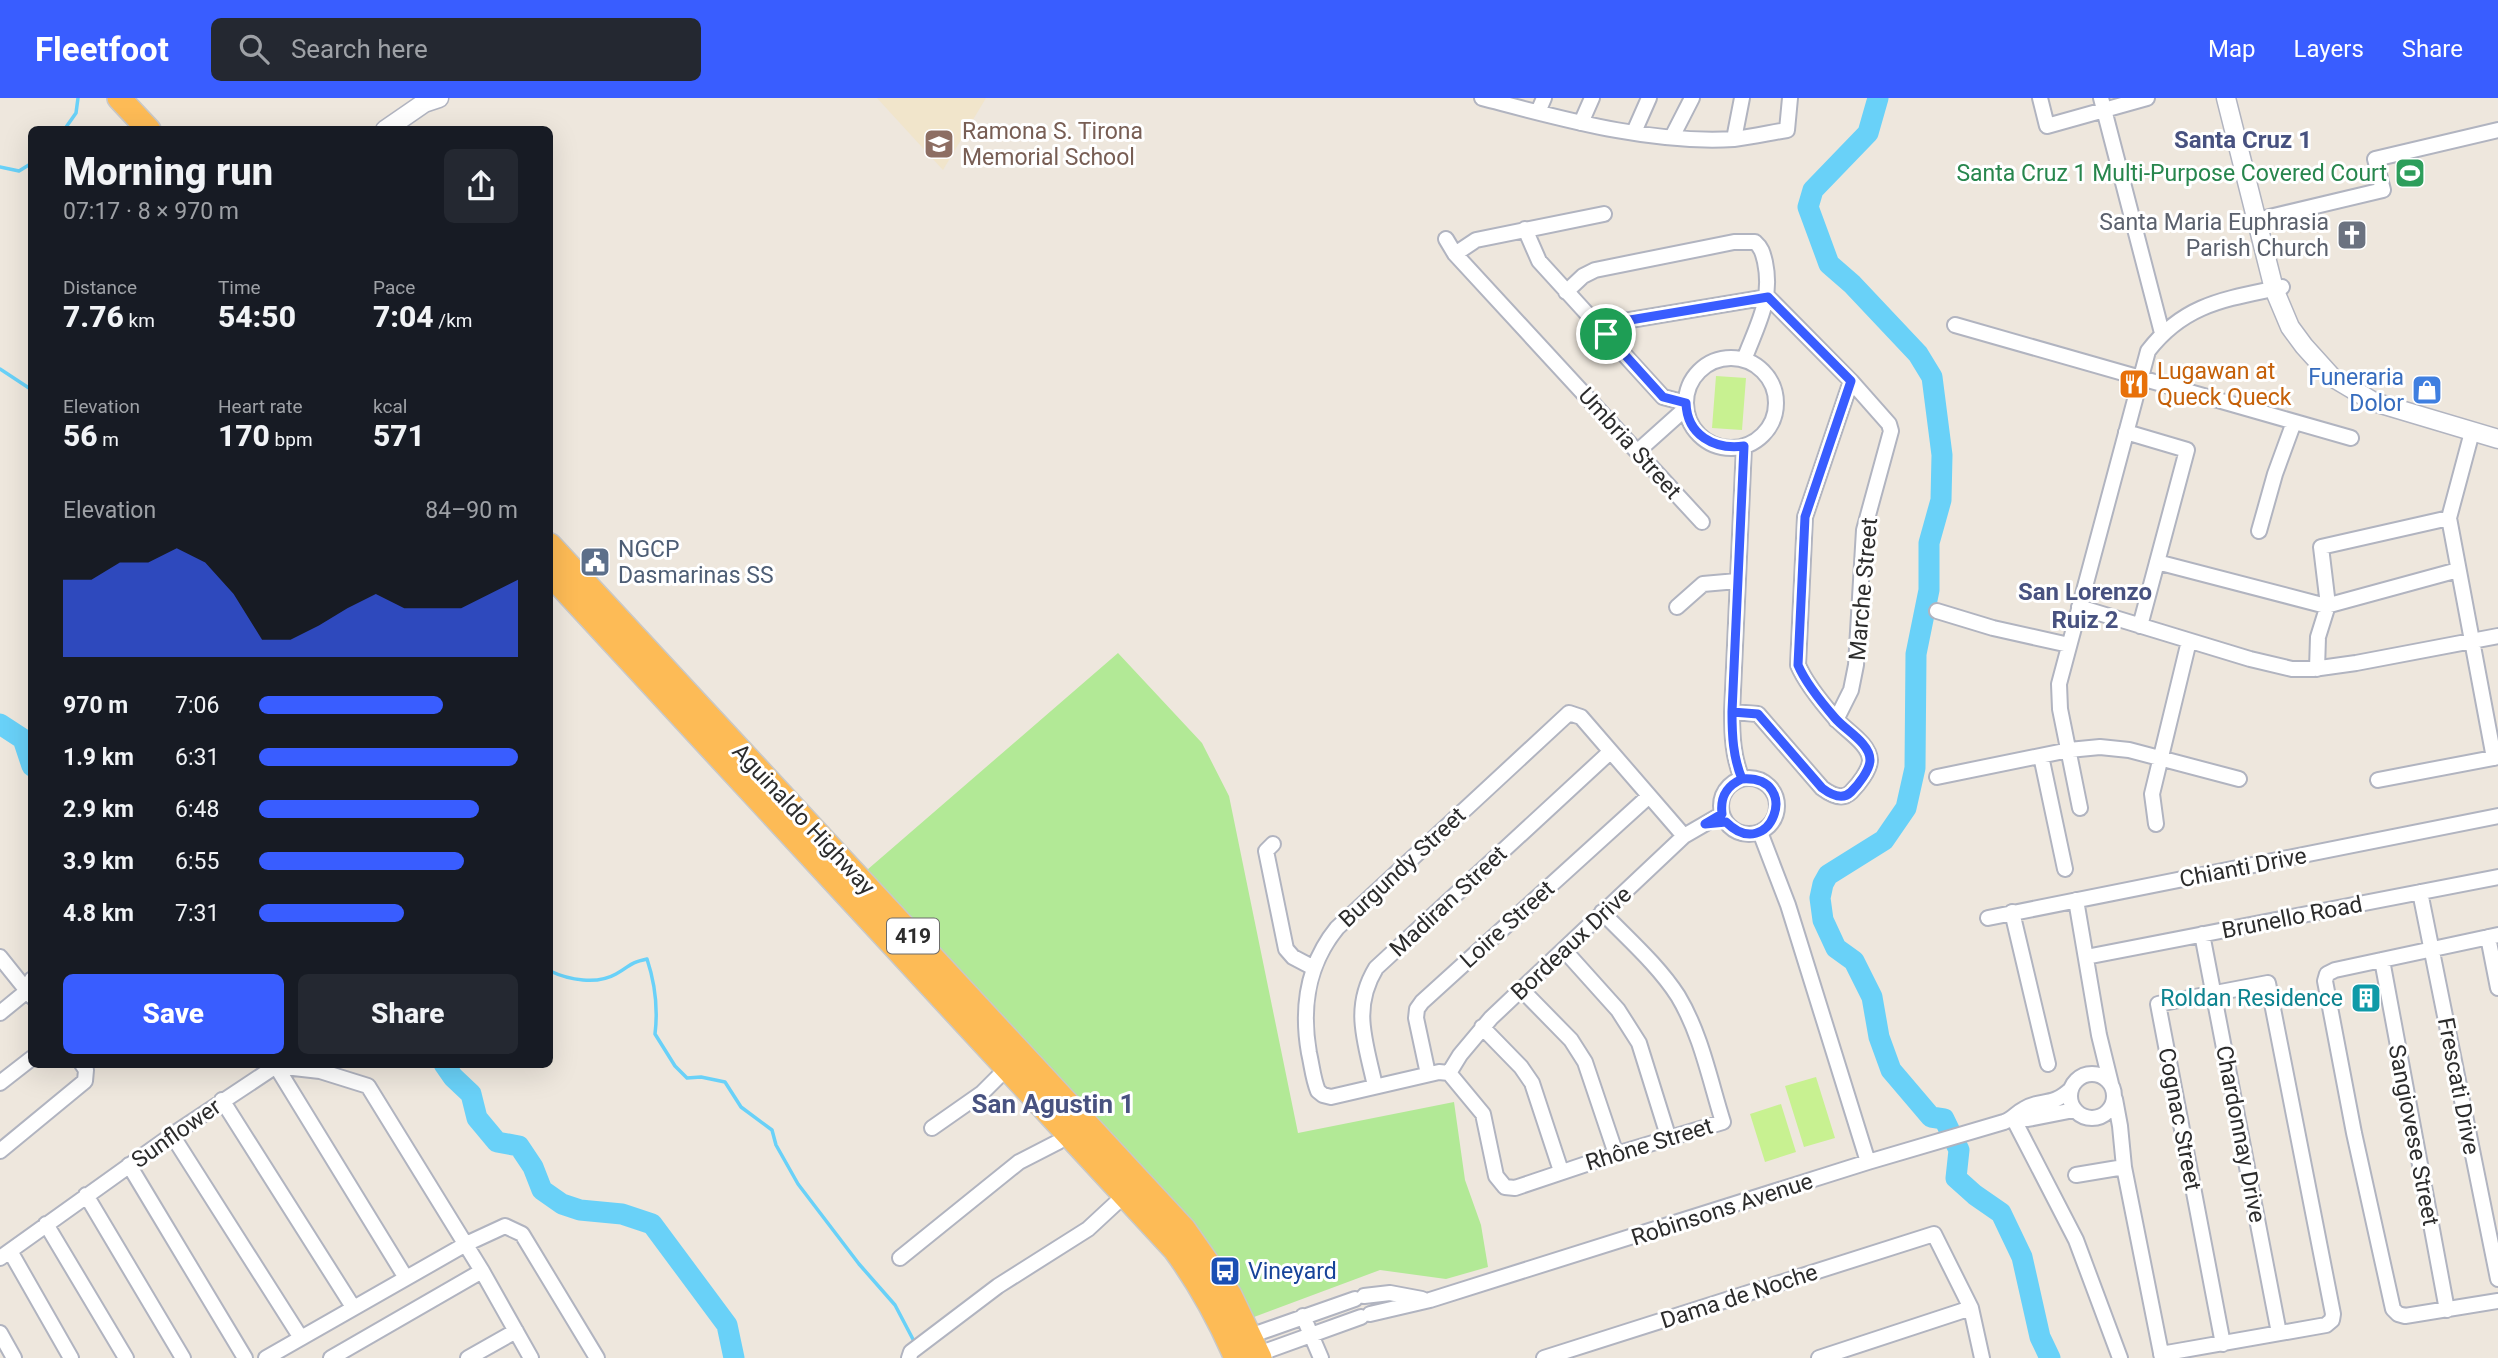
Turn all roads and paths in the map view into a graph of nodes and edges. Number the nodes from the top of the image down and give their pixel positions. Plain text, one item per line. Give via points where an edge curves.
1 (119, 98) edge
2 (138, 98) edge
3 (439, 98) edge
4 (1592, 98) edge
5 (1649, 98) edge
6 (1692, 98) edge
7 (1742, 98) edge
8 (1790, 98) edge
9 (2040, 98) edge
10 (2147, 98) edge
11 (2226, 98) edge
12 (2236, 98) edge
13 (1486, 99) edge
14 (2102, 104) edge
15 (1541, 105) edge
16 (1581, 123) junction
17 (145, 126) edge
18 (163, 126) edge
19 (391, 126) edge
20 (2498, 130) edge
21 (1634, 132) junction
22 (1672, 137) junction
23 (1734, 139) junction
24 (1604, 214) dead end
25 (2262, 219) junction
26 (1525, 229) junction
27 (1446, 239) dead end
28 (1455, 254) junction
29 (2278, 288) junction
30 (1566, 292) junction
31 (1768, 297) junction
32 (1955, 325) dead end
33 (2162, 332) junction
34 (1606, 334) junction
35 (1744, 360) junction
36 (2141, 378) junction
37 (1851, 381) junction
38 (1686, 405) junction
39 (2294, 422) junction
40 (2498, 431) edge
41 (2126, 432) junction
42 (2472, 432) junction
43 (2351, 438) dead end
44 (2498, 439) edge
45 (1744, 446) junction
46 (1638, 451) junction
47 (2449, 518) junction
48 (1702, 522) dead end
49 (2259, 531) dead end
50 (553, 548) edge
51 (2157, 562) junction
52 (2458, 570) junction
53 (553, 577) edge
54 (1737, 581) junction
55 (2328, 605) junction
56 (1676, 607) dead end
57 (2079, 607) junction
58 (1937, 611) dead end
59 (2140, 626) junction
60 (2498, 636) edge
61 (2189, 641) junction
62 (2471, 642) junction
63 (2069, 645) junction
64 (2318, 669) junction
65 (1732, 712) junction
66 (1836, 720) junction
67 (2069, 750) junction
68 (1610, 752) junction
69 (2041, 756) junction
70 (2496, 757) edge
71 (2160, 758) junction
72 (1937, 777) dead end
73 (1742, 779) junction
74 (2239, 779) dead end
75 (2378, 780) dead end
76 (1649, 796) junction
77 (2080, 808) dead end
78 (2498, 816) edge
79 (1724, 818) junction
80 (2155, 824) dead end
81 (1760, 832) junction
82 (1684, 836) junction
83 (1273, 844) dead end
84 (2066, 869) dead end
85 (2498, 877) edge
86 (2420, 892) junction
87 (2076, 900) junction
88 (1602, 912) junction
89 (2012, 912) junction
90 (1988, 918) dead end
91 (2202, 934) junction
92 (2493, 936) edge
93 (911, 949) junction
94 (2432, 949) junction
95 (1565, 951) junction
96 (0, 957) edge
97 (2086, 957) junction
98 (2382, 960) junction
99 (1312, 967) junction
100 (28, 988) edge
101 (2498, 988) edge
102 (1522, 990) junction
103 (28, 992) edge
104 (2214, 993) junction
105 (0, 1013) edge
106 (1482, 1027) junction
107 (2099, 1035) junction
108 (1014, 1060) junction
109 (28, 1061) edge
110 (2048, 1064) dead end
111 (273, 1068) edge
112 (277, 1068) edge
113 (294, 1068) edge
114 (84, 1070) edge
115 (1449, 1073) junction
116 (1428, 1074) junction
117 (2086, 1075) junction
118 (0, 1083) edge
119 (1375, 1086) junction
120 (2071, 1089) junction
121 (2113, 1092) junction
122 (222, 1100) junction
123 (2074, 1110) junction
124 (2102, 1116) junction
125 (2009, 1120) junction
126 (1074, 1125) junction
127 (932, 1128) dead end
128 (172, 1135) junction
129 (1669, 1139) junction
130 (2120, 1140) junction
131 (0, 1151) edge
132 (1616, 1154) junction
133 (1868, 1162) junction
134 (129, 1165) junction
135 (2124, 1167) junction
136 (1561, 1171) junction
137 (2076, 1175) dead end
138 (1132, 1188) junction
139 (86, 1195) junction
140 (46, 1224) junction
141 (466, 1244) junction
142 (5, 1255) edge
143 (900, 1258) dead end
144 (482, 1271) junction
145 (406, 1278) junction
146 (2498, 1279) edge
147 (1430, 1300) junction
148 (2498, 1301) edge
149 (353, 1307) junction
150 (1971, 1308) junction
151 (2447, 1310) junction
152 (1303, 1316) junction
153 (516, 1331) junction
154 (0, 1333) edge
155 (2279, 1333) junction
156 (1311, 1335) junction
157 (301, 1338) junction
158 (2222, 1344) junction
159 (1247, 1351) edge
160 (914, 1352) edge
161 (2161, 1356) edge
162 (14, 1358) edge
163 (71, 1358) edge
164 (126, 1358) edge
165 (183, 1358) edge
166 (245, 1358) edge
167 (266, 1358) edge
168 (331, 1358) edge
169 (468, 1358) edge
170 (531, 1358) edge
171 (597, 1358) edge
172 (1321, 1358) edge
173 (1544, 1358) edge
174 (1819, 1358) edge
175 (1982, 1358) edge
176 (2120, 1358) edge

1 - 17 highway
2 - 18 highway
3 - 19 street
4 - 16 street
5 - 21 street
6 - 22 street
7 - 23 street
8 - 23 street via 1787,131
9 - 14 street via 2047,126
10 - 14 street
11 - 25 street
12 - 25 street
13 - 15 street
14 - 33 street
15 - 16 street
16 - 21 street
20 - 25 street via 2375,159 2383,190
21 - 22 street
22 - 23 street
24 - 26 street
25 - 29 street
26 - 28 street via 1476,240
26 - 30 street via 1535,256
27 - 28 street, Umbria Street
28 - 46 street, Umbria Street
29 - 33 street via 2195,310
29 - 40 street via 2311,342 2353,382 2393,402
29 - 42 street via 2290,327 2332,377 2374,402
30 - 31 street via 1589,272 1755,242 1767,271
30 - 34 street
31 - 34 street via 1624,321
31 - 35 street
31 - 37 street, Marche Street
32 - 36 street
33 - 36 street via 2148,351
34 - 38 street via 1663,397
35 - 38 street via 1723,359 1704,367 1691,383
35 - 45 street via 1772,384 1775,409 1765,432
36 - 39 street
36 - 41 street
37 - 66 street via 1805,517 1798,652 1802,676
37 - 66 street, Marche Street via 1891,431 1864,530 1856,665 1851,690
38 - 45 street via 1694,429 1702,437 1722,446
38 - 46 street
39 - 43 street
39 - 49 street
41 - 51 street via 2187,450
41 - 57 street
42 - 44 street
42 - 47 street
45 - 54 street
46 - 48 street, Umbria Street
47 - 52 street
47 - 55 street via 2321,547
50 - 93 highway, Aguinaldo Highway / 419
51 - 55 street
51 - 59 street
52 - 55 street
52 - 62 street
53 - 93 highway, Aguinaldo Highway / 419
54 - 56 street via 1703,584
54 - 65 street
55 - 64 street via 2318,637
57 - 59 street
57 - 63 street
58 - 63 street
59 - 61 street
60 - 62 street
61 - 64 street via 2292,669
61 - 71 street
62 - 64 street
62 - 70 street
63 - 67 street via 2059,697
65 - 66 street via 1758,714 1822,788 1841,797 1849,794 1870,759 1864,746
65 - 73 street via 1732,744
67 - 69 street
67 - 71 street via 2110,747
67 - 77 street
68 - 76 street, Burgundy Street
68 - 99 street, Burgundy Street via 1577,714 1560,719 1337,928
68 - 119 street, Madiran Street via 1376,968 1365,989 1361,1012
69 - 72 street
69 - 84 street
70 - 75 street
71 - 74 street
71 - 80 street via 2152,794
73 - 79 street via 1727,789 1721,805
73 - 81 street via 1768,786 1776,802 1773,820
76 - 82 street, Burgundy Street
76 - 116 street, Loire Street via 1422,1002 1416,1018
78 - 87 street, Chianti Drive
79 - 81 street via 1741,833
79 - 82 street, Bordeaux Drive
81 - 133 street via 1788,905
82 - 88 street, Bordeaux Drive
83 - 99 street via 1266,851 1286,949
85 - 86 street, Brunello Road
86 - 91 street, Brunello Road
86 - 94 street, Frescati Drive
87 - 89 street, Chianti Drive
87 - 97 street
88 - 95 street, Bordeaux Drive
88 - 129 street, Rhône Street via 1679,998 1698,1040 1723,1122
89 - 90 street, Chianti Drive
89 - 110 street
91 - 97 street, Brunello Road
91 - 104 street, Chardonnay Drive
92 - 94 street
92 - 101 street
93 - 108 highway, Aguinaldo Highway / 419
94 - 98 street
94 - 146 street, Frescati Drive
95 - 102 street, Bordeaux Drive
95 - 129 street via 1618,1010 1639,1043
96 - 100 street
97 - 107 street
98 - 151 street, Sangiovese Street
98 - 151 street via 2335,970 2327,974 2325,982 2390,1303 2405,1316
99 - 119 street, Burgundy Street via 1305,1029 1318,1091 1331,1097
102 - 106 street, Bordeaux Drive
102 - 132 street via 1571,1040 1585,1062
103 - 105 street
104 - 155 street, Chardonnay Drive
104 - 155 street, Cognac Street via 2268,983 2333,1314 2326,1325
104 - 158 street, Cognac Street via 2158,1003
106 - 115 street, Bordeaux Drive
106 - 136 street via 1532,1083
107 - 117 street via 2095,1063
107 - 121 street
108 - 126 highway, Aguinaldo Highway / 419
108 - 127 street via 982,1093
109 - 118 street
111 - 122 street, Sunflower
112 - 145 street
113 - 141 street via 368,1086
114 - 131 street via 85,1081
115 - 116 street, Burgundy Street
115 - 136 street, Rhône Street via 1483,1114 1500,1183 1515,1188
116 - 119 street, Burgundy Street
117 - 120 street
117 - 121 street via 2100,1075
120 - 123 street
120 - 125 street, Robinsons Avenue via 2060,1100 2024,1108
121 - 124 street via 2113,1106
121 - 130 street
122 - 128 street, Sunflower
122 - 149 street
123 - 124 street via 2087,1118
123 - 125 street, Robinsons Avenue
124 - 130 street
125 - 133 street, Robinsons Avenue
125 - 176 street via 2076,1240
126 - 138 highway, Aguinaldo Highway / 419
126 - 143 street via 1058,1142 1019,1162
128 - 134 street, Sunflower
128 - 157 street
129 - 132 street, Rhône Street
130 - 135 street
132 - 136 street, Rhône Street
133 - 147 street, Robinsons Avenue
134 - 139 street, Sunflower
134 - 166 street
135 - 137 street
135 - 161 street
138 - 159 highway, Aguinaldo Highway / 419
138 - 160 street via 1088,1229 998,1286
139 - 140 street, Sunflower
139 - 165 street
140 - 142 street, Sunflower
140 - 164 street
141 - 144 street
141 - 145 street
141 - 171 street via 505,1226 522,1234
142 - 163 street
144 - 153 street
144 - 168 street
145 - 149 street
147 - 152 street, Robinsons Avenue via 1390,1293 1360,1297
147 - 156 street, Robinsons Avenue
148 - 151 street
149 - 157 street
150 - 173 street, Dama de Noche via 1934,1234
150 - 174 street
150 - 175 street
152 - 156 street
152 - 159 street, Robinsons Avenue
153 - 169 street
153 - 170 street
154 - 162 street
155 - 158 street
156 - 159 street, Robinsons Avenue
156 - 172 street
157 - 167 street
158 - 161 street

